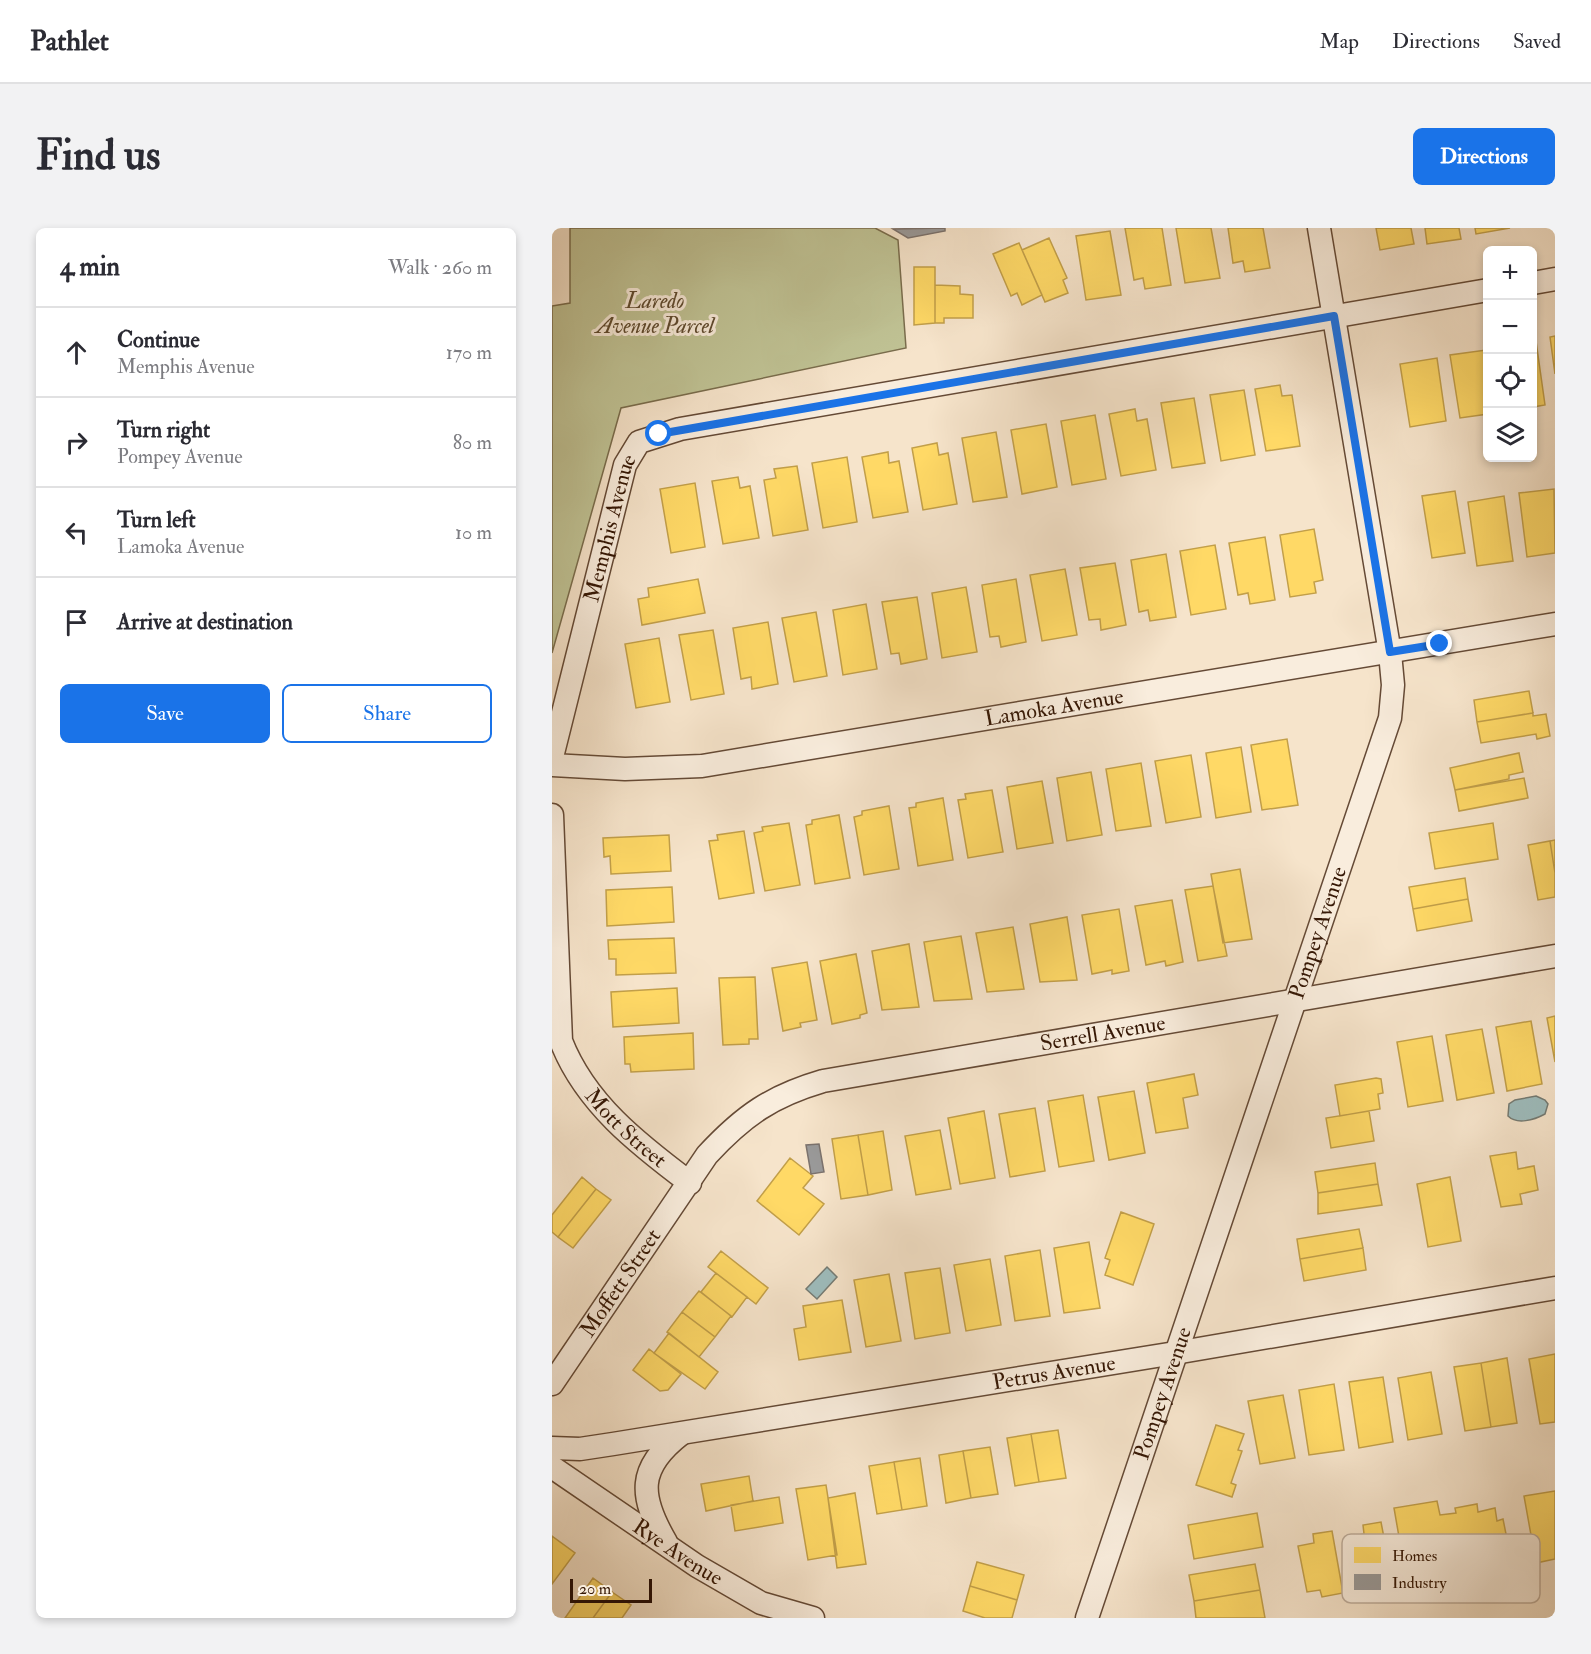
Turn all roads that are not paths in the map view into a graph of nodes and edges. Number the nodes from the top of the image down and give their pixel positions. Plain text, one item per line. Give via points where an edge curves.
1 (1319, 228) edge
2 (1555, 279) edge
3 (1537, 282) edge
4 (1483, 291) edge
5 (1334, 316) junction
6 (1555, 624) edge
7 (1390, 652) junction
8 (552, 757) edge
9 (552, 765) edge
10 (552, 815) edge
11 (1555, 956) edge
12 (1295, 1001) junction
13 (690, 1183) junction
14 (1555, 1288) edge
15 (1175, 1353) junction
16 (552, 1384) edge
17 (682, 1433) junction
18 (552, 1448) edge
19 (552, 1467) edge
20 (668, 1545) junction
21 (813, 1618) edge
22 (1087, 1618) edge

1 - 5 street, Pompey Avenue
2 - 3 street
4 - 5 street, Memphis Avenue
5 - 7 street, Pompey Avenue
5 - 8 street, Memphis Avenue via 680,429 639,442 625,465
6 - 7 street, Lamoka Avenue
7 - 9 street, Lamoka Avenue via 702,766 625,769
7 - 12 street, Pompey Avenue via 1390,718
10 - 13 street, Mott Street via 561,1041 568,1060 605,1111 642,1148
11 - 12 street, Serrell Avenue
12 - 13 street, Serrell Avenue via 824,1081 789,1091 732,1127 707,1155
12 - 15 street, Pompey Avenue
13 - 16 street, Moffett Street
14 - 15 street, Petrus Avenue
15 - 17 street, Petrus Avenue
15 - 22 street, Pompey Avenue
17 - 18 street, Petrus Avenue via 580,1449
17 - 20 street via 653,1462 646,1485 651,1513
19 - 20 street, Rye Avenue
20 - 21 street, Rye Avenue via 761,1603

